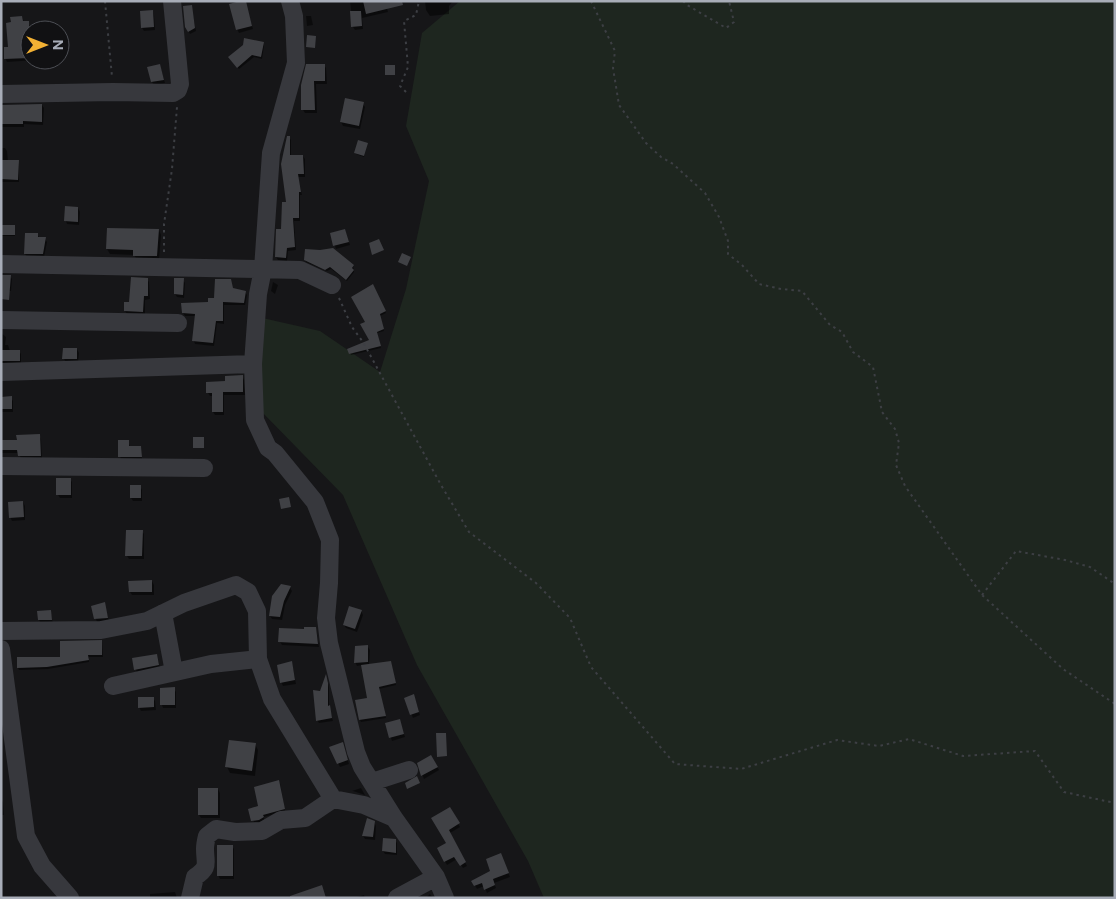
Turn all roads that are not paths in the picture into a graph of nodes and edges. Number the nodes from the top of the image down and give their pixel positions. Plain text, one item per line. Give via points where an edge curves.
1 (172, 1) edge
2 (290, 1) edge
3 (1, 94) edge
4 (1, 264) edge
5 (263, 269) junction
6 (332, 285) road end
7 (1, 320) edge
8 (178, 323) dead end
9 (253, 364) junction
10 (1, 372) edge
11 (1, 466) edge
12 (204, 468) dead end
13 (162, 613) junction
14 (1, 632) edge
15 (1, 649) edge
16 (258, 659) junction
17 (174, 672) junction
18 (113, 686) dead end
19 (408, 770) dead end
20 (372, 782) junction
21 (333, 799) junction
22 (394, 818) junction
23 (436, 877) junction
24 (70, 898) edge
25 (190, 898) edge
26 (397, 898) edge
27 (445, 898) edge

1 - 3 street via 180,84 173,93
2 - 5 street via 294,16 296,63 271,153
4 - 5 street
5 - 6 street via 300,270
5 - 9 street
7 - 8 street
9 - 10 street
9 - 20 street via 255,420 268,448 315,502 330,540 326,618 329,643 356,752
11 - 12 street
13 - 14 street via 147,620 101,630
13 - 16 street via 236,585 248,592 257,611
13 - 17 street
15 - 24 street via 26,836 42,866
16 - 17 street
16 - 21 street via 272,699
17 - 18 street
19 - 20 street
20 - 22 street
21 - 22 street via 364,805
21 - 25 street via 306,818 282,820 262,831 216,829 207,836 207,863 203,872 195,877
22 - 23 street
23 - 26 street
23 - 27 street

